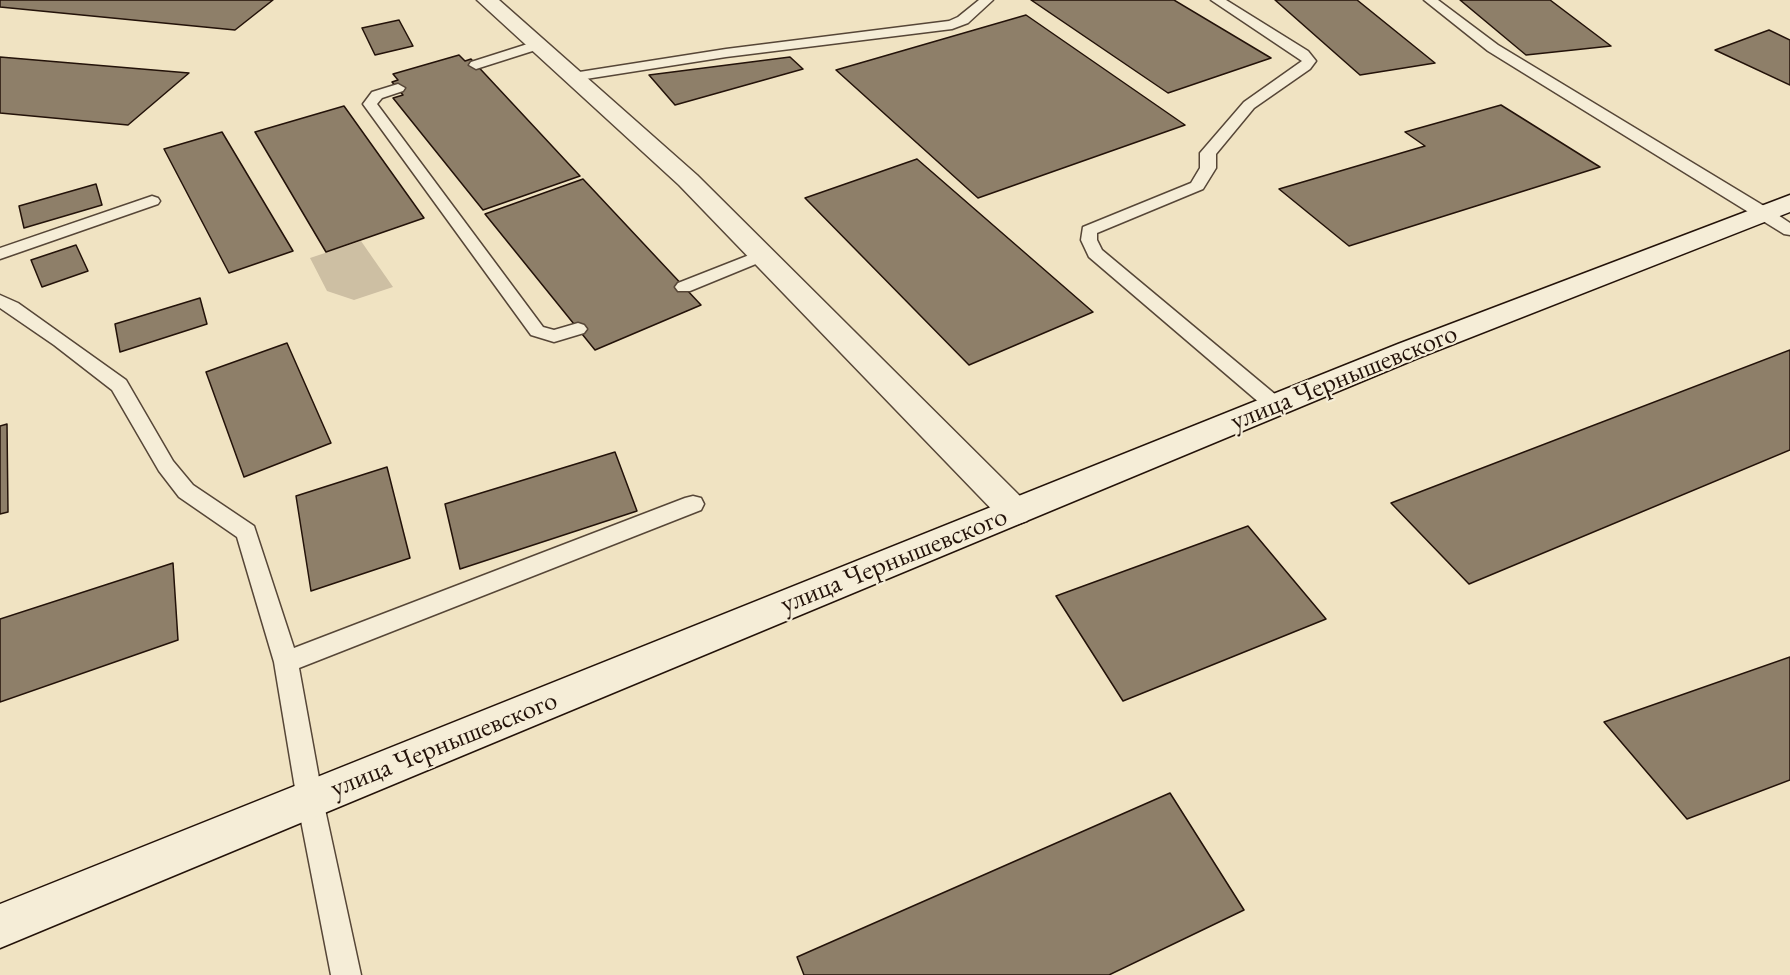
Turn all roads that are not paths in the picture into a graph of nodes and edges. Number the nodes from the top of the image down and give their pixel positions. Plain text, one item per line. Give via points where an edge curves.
1 (487, 0) edge
2 (987, 0) edge
3 (1217, 0) edge
4 (1430, 0) edge
5 (537, 45) junction
6 (476, 64) dead end
7 (573, 77) junction
8 (398, 88) dead end
9 (152, 201) dead end
10 (1781, 215) edge
11 (0, 254) edge
12 (762, 255) junction
13 (684, 287) dead end
14 (4, 307) edge
15 (578, 329) dead end
16 (1275, 405) junction
17 (693, 504) dead end
18 (1015, 512) junction
19 (286, 662) junction
20 (310, 800) junction
21 (0, 926) edge
22 (346, 975) edge

1 - 5 main road
2 - 7 lane via 952,25
3 - 16 lane via 1303,54 1308,61 1249,105 1208,153 1208,168 1197,186 1089,231 1089,240 1095,252
4 - 10 lane via 1493,48
5 - 6 lane
5 - 7 main road
7 - 12 main road via 688,180
8 - 15 lane via 377,95 370,104 537,331 554,336
9 - 11 lane
10 - 16 main road, улица Чернышевского
12 - 13 lane
12 - 18 main road
14 - 19 lane via 119,384 166,465 186,491 246,532
16 - 18 main road, улица Чернышевского
17 - 19 lane
18 - 20 main road, улица Чернышевского
19 - 20 lane
20 - 21 main road, улица Чернышевского
20 - 22 lane

